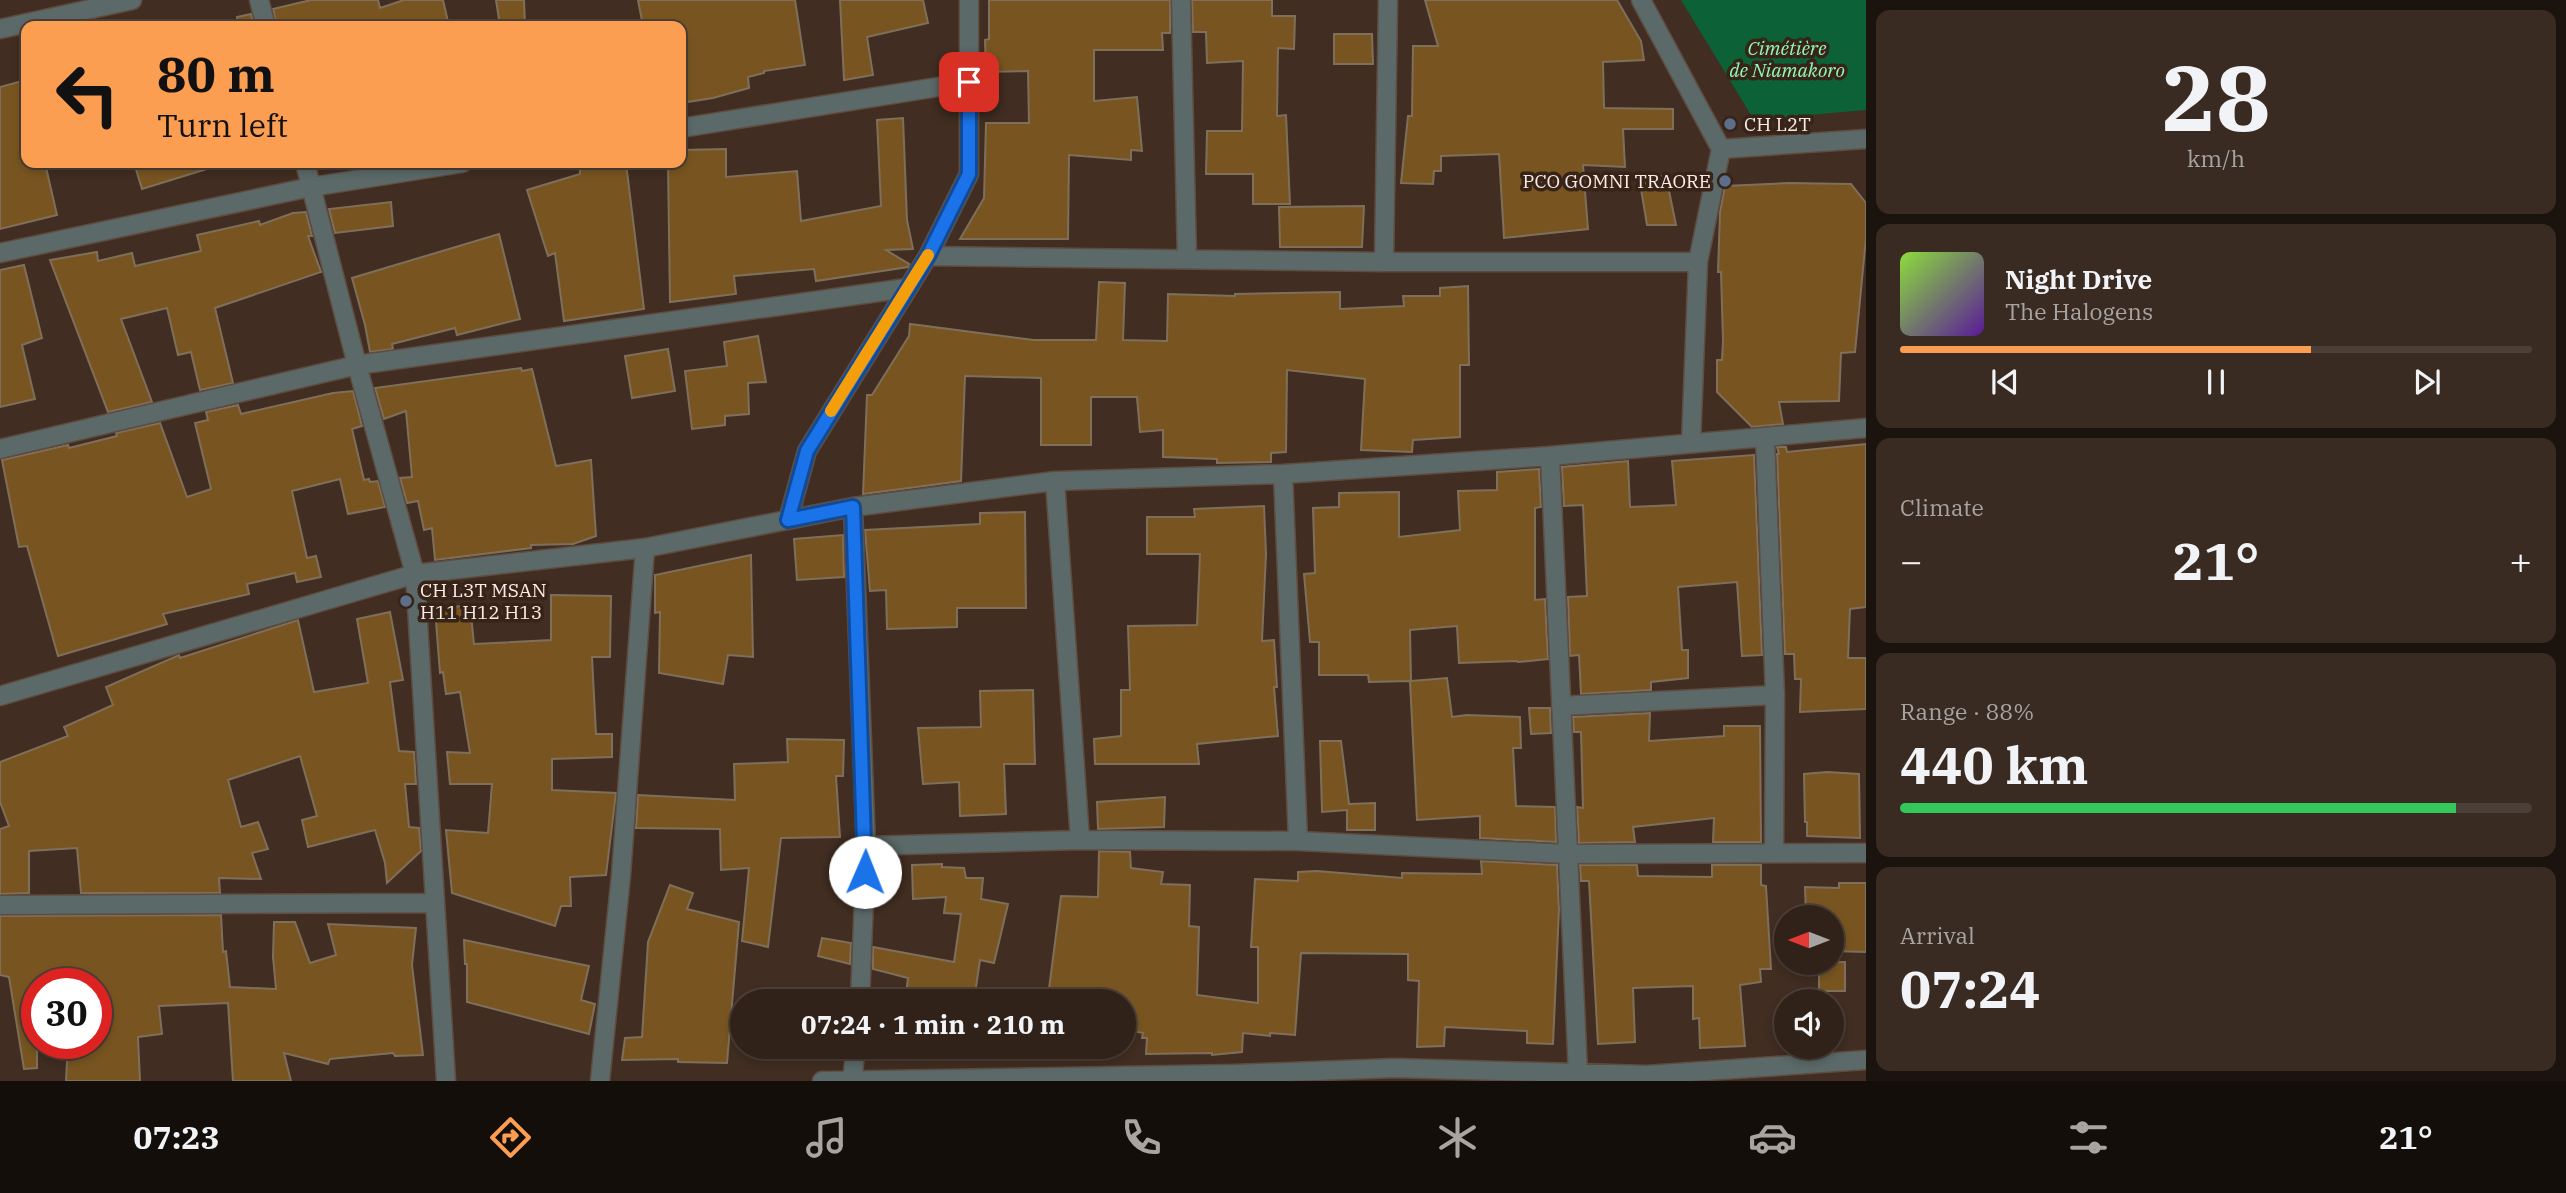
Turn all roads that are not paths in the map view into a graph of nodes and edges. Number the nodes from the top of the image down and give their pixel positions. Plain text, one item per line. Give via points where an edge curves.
1 (132, 0) edge
2 (259, 0) edge
3 (969, 0) edge
4 (1181, 0) edge
5 (1388, 0) edge
6 (1641, 0) edge
7 (36, 21) edge
8 (265, 21) edge
9 (21, 24) edge
10 (0, 29) edge
11 (969, 82) junction
12 (686, 127) edge
13 (1866, 139) edge
14 (1721, 149) junction
15 (305, 168) edge
16 (431, 168) edge
17 (311, 187) junction
18 (0, 253) edge
19 (928, 256) junction
20 (1187, 259) junction
21 (1384, 262) junction
22 (1698, 262) junction
23 (907, 288) junction
24 (357, 365) junction
25 (1865, 422) edge
26 (1765, 437) junction
27 (1691, 443) junction
28 (0, 449) edge
29 (1550, 456) junction
30 (1283, 474) junction
31 (1055, 481) junction
32 (853, 507) junction
33 (788, 520) junction
34 (645, 548) junction
35 (415, 574) junction
36 (1775, 695) junction
37 (0, 696) edge
38 (1561, 706) junction
39 (1080, 840) junction
40 (1298, 841) junction
41 (866, 846) junction
42 (1774, 853) junction
43 (1866, 853) edge
44 (1568, 854) junction
45 (435, 903) junction
46 (0, 905) edge
47 (860, 989) edge
48 (855, 1059) edge
49 (1866, 1060) edge
50 (1578, 1073) junction
51 (1395, 1074) edge
52 (1235, 1078) edge
53 (1647, 1078) edge
54 (1018, 1080) edge
55 (446, 1081) edge
56 (600, 1081) edge
57 (822, 1081) edge
58 (852, 1081) edge

1 - 7 street
2 - 8 street
3 - 11 street
4 - 20 street
5 - 21 street
6 - 14 street
9 - 10 street
11 - 12 street
11 - 19 street via 969,174
13 - 14 street
14 - 22 street
15 - 17 street
16 - 17 street
17 - 18 street
17 - 24 street
19 - 20 street
19 - 23 street
20 - 21 street
21 - 22 street
22 - 27 street
23 - 24 street
23 - 33 street via 807,451
24 - 28 street
24 - 35 street
25 - 26 street
26 - 27 street
26 - 36 street
27 - 29 street
29 - 30 street
29 - 38 street
30 - 31 street
30 - 40 street
31 - 32 street
31 - 39 street
32 - 33 street
32 - 41 street
33 - 34 street
34 - 35 street
34 - 56 street via 621,875
35 - 37 street
35 - 45 street
36 - 38 street
36 - 42 street
38 - 44 street
39 - 40 street
39 - 41 street
40 - 44 street
41 - 47 street
42 - 43 street
42 - 44 street
44 - 50 street
45 - 46 street
45 - 55 street
48 - 58 street
49 - 53 street
50 - 51 street
50 - 53 street
51 - 52 street
52 - 54 street
54 - 58 street
57 - 58 street

